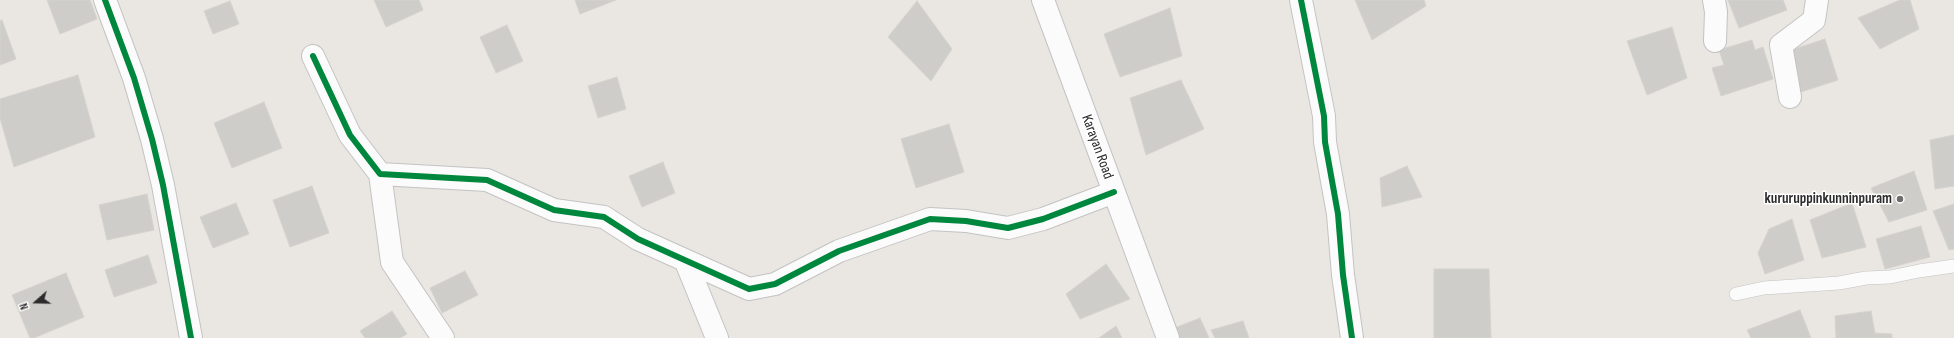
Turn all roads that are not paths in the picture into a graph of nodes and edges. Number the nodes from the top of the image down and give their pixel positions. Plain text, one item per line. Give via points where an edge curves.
1 (105, 0) edge
2 (1043, 0) edge
3 (1301, 0) edge
4 (1714, 0) edge
5 (1817, 0) edge
6 (1715, 41) dead end
7 (313, 56) dead end
8 (1790, 97) dead end
9 (380, 174) junction
10 (1114, 192) junction
11 (686, 262) junction
12 (1954, 266) edge
13 (1736, 294) dead end
14 (191, 338) edge
15 (443, 338) edge
16 (717, 338) edge
17 (1168, 338) edge
18 (1352, 338) edge

1 - 14 street via 134,78 152,139
2 - 10 street, Karayan Road
3 - 18 street via 1324,116 1326,148 1338,214 1342,275
4 - 6 street
5 - 8 street via 1814,20 1781,45
7 - 9 street via 350,135
9 - 11 street via 486,180 554,210 604,217 638,239
9 - 15 street via 392,262
10 - 11 street via 1043,219 1008,228 966,221 930,219 839,251 775,284 749,289
10 - 17 street, Karayan Road
11 - 16 street
12 - 13 lane via 1890,277 1764,288

